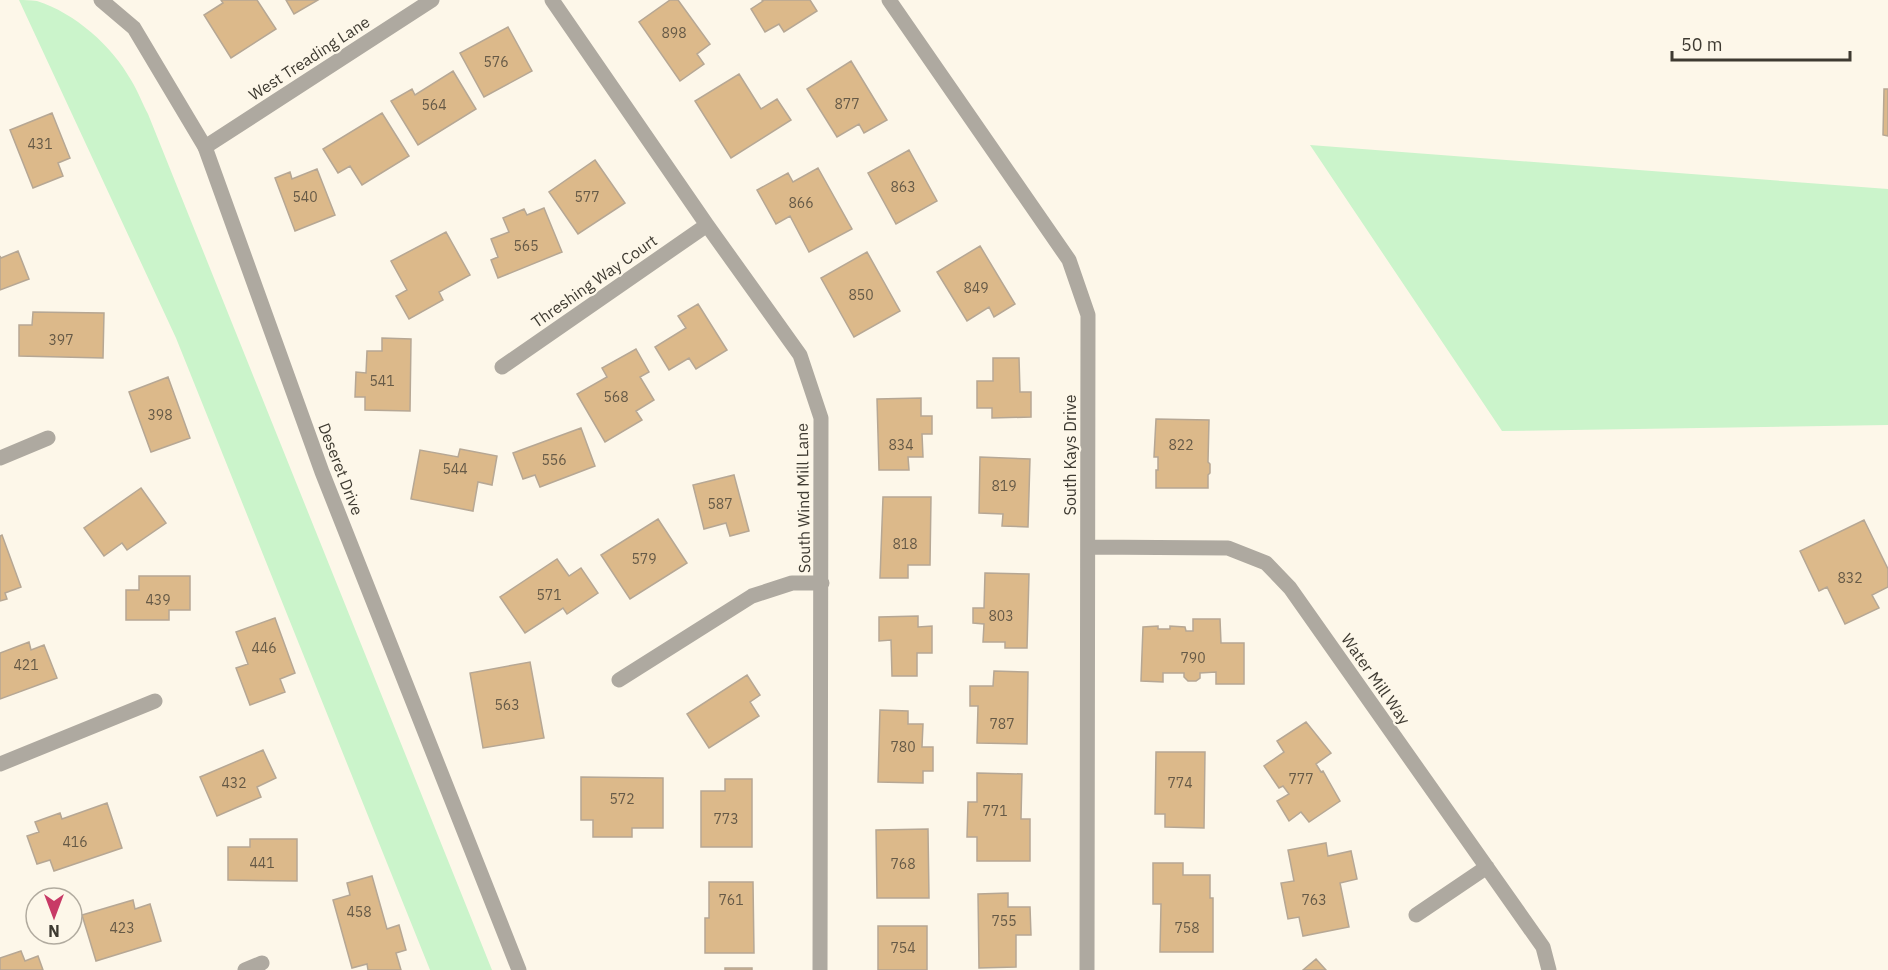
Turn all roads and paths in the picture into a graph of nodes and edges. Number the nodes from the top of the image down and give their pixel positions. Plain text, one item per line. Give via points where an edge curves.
1 (101, 0) edge
2 (432, 0) edge
3 (552, 0) edge
4 (889, 0) edge
5 (205, 147) junction
6 (707, 225) junction
7 (502, 367) dead end
8 (48, 438) dead end
9 (0, 458) edge
10 (1088, 547) junction
11 (822, 583) junction
12 (619, 680) dead end
13 (155, 701) dead end
14 (0, 764) edge
15 (1486, 867) junction
16 (1416, 915) dead end
17 (262, 963) dead end
18 (245, 970) edge
19 (519, 970) edge
20 (820, 970) edge
21 (1087, 970) edge
22 (1549, 970) edge

1 - 5 street, Deseret Drive via 134,28
2 - 5 street, West Treading Lane
3 - 6 street, South Wind Mill Lane
4 - 10 street, South Kays Drive via 1069,260 1088,315
5 - 19 street, Deseret Drive via 322,472
6 - 7 street, Threshing Way Court
6 - 11 street, South Wind Mill Lane via 800,354 821,418
8 - 9 street
10 - 15 street, Water Mill Way via 1228,548 1266,562 1290,588
10 - 21 street, South Kays Drive
11 - 12 street via 792,583 752,596
11 - 20 street, South Wind Mill Lane
13 - 14 street
15 - 16 street
15 - 22 street, Water Mill Way via 1543,947
17 - 18 street

